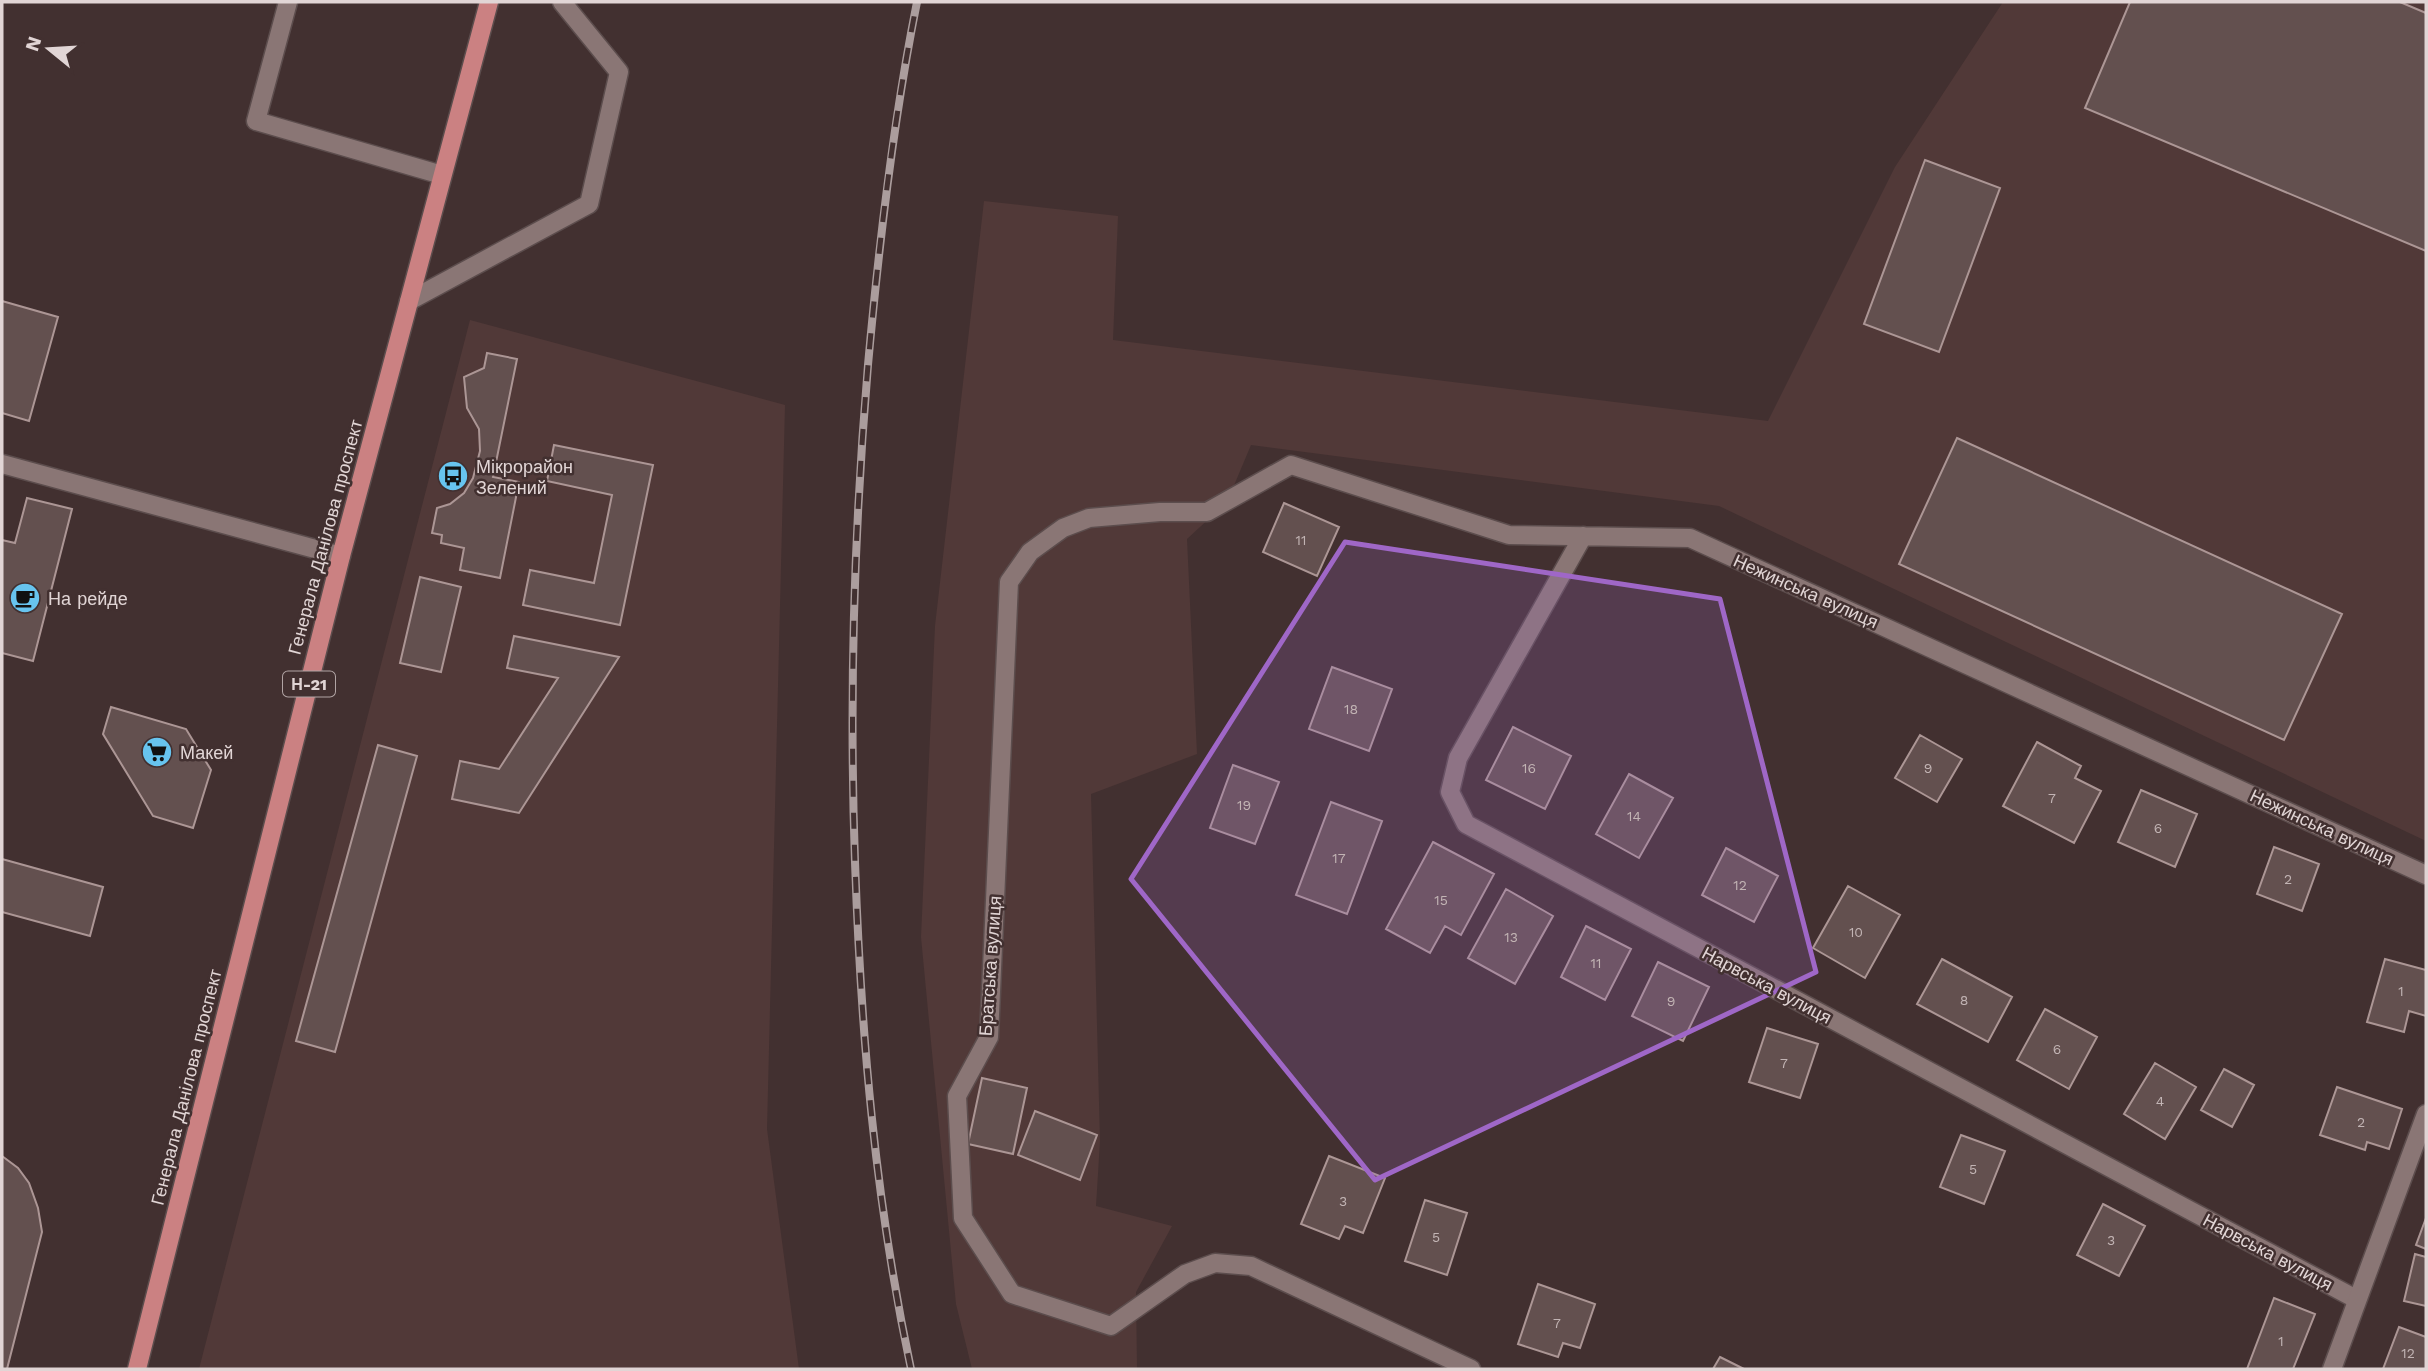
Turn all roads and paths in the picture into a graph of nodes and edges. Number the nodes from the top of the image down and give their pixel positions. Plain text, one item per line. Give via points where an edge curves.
1 (288, 2) edge
2 (489, 2) edge
3 (562, 2) edge
4 (442, 176) junction
5 (409, 301) junction
6 (2, 464) edge
7 (1160, 512) joint
8 (1583, 536) junction
9 (341, 556) junction
10 (2426, 875) edge
11 (2426, 1114) edge
12 (2356, 1299) junction
13 (137, 1369) edge
14 (1471, 1369) edge
15 (2332, 1369) edge

1 - 4 street via 256,121
2 - 4 main road, Генерала Данілова проспект / Н-21
3 - 5 street via 619,72 589,204
4 - 5 main road, Генерала Данілова проспект / Н-21
5 - 9 main road, Генерала Данілова проспект / Н-21
6 - 9 street
7 - 8 street, Нежинська вулиця via 1207,512 1291,465 1509,535
7 - 14 street, Братська вулиця via 1089,519 1062,528 1030,552 1009,582 989,1037 957,1096 964,1218 1012,1294 1111,1326 1185,1274 1215,1263 1251,1266
8 - 10 street, Нежинська вулиця via 1690,538
8 - 12 street, Нарвська вулиця via 1458,758 1450,792 1465,824
9 - 13 main road, Генерала Данілова проспект / Н-21
11 - 12 street
12 - 15 street

